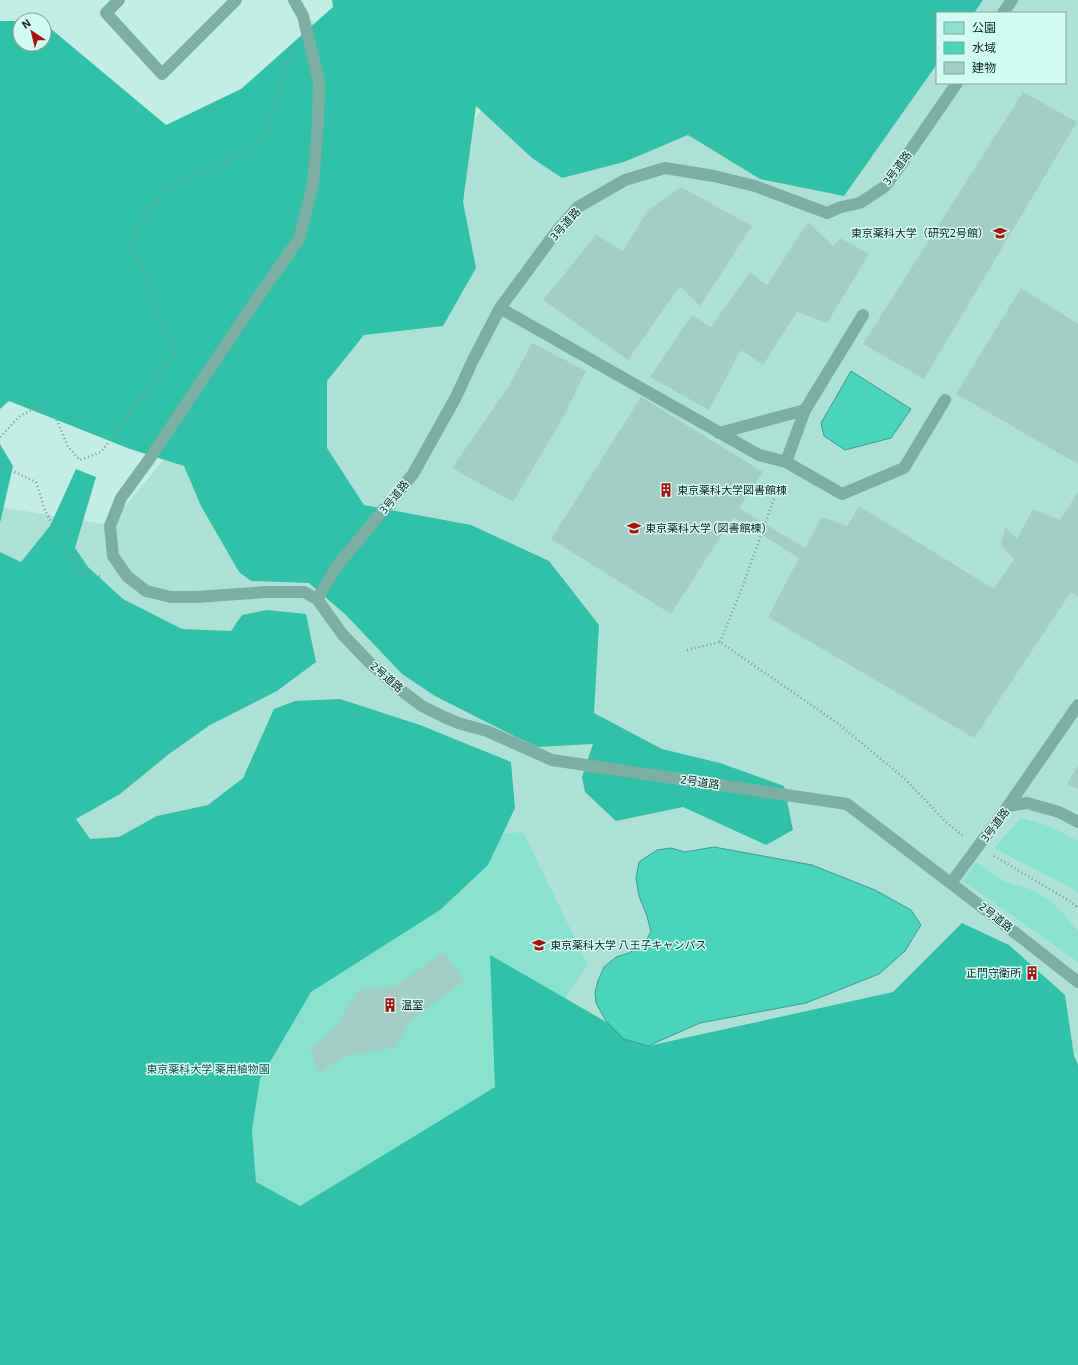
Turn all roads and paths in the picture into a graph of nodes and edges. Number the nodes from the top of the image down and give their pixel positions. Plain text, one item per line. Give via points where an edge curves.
1 (119, 0) edge
2 (236, 0) edge
3 (294, 0) edge
4 (1012, 0) edge
5 (1004, 12) edge
6 (292, 46) dead end
7 (956, 84) edge
8 (500, 308) junction
9 (863, 315) dead end
10 (945, 400) dead end
11 (805, 410) junction
12 (719, 433) junction
13 (0, 437) edge
14 (786, 462) junction
15 (0, 465) edge
16 (127, 576) junction
17 (317, 599) junction
18 (720, 642) junction
19 (687, 650) dead end
20 (1078, 705) edge
21 (1008, 806) junction
22 (1078, 822) edge
23 (978, 847) junction
24 (950, 884) junction
25 (1078, 908) edge
26 (1078, 982) edge

1 - 2 lane via 106,13 162,74
3 - 16 lane via 303,16 319,82 313,184 300,239 246,313 121,498 110,526 113,556
4 - 5 lane
6 - 13 path via 267,131 227,163 167,188 145,214 131,246 154,296 174,355 101,452 80,460 68,447 56,418 39,407 21,415
7 - 8 lane, 3号道路 via 884,187 860,203 827,213 756,186 665,168 625,180 578,207 556,232
8 - 12 lane
8 - 17 lane, 3号道路 via 456,397 413,474 337,566
9 - 11 lane
10 - 14 lane via 904,468 842,494
11 - 12 lane
11 - 14 lane
12 - 14 lane via 759,455
14 - 18 path via 772,508
15 - 16 path via 36,482 45,510 64,548 85,575
16 - 17 lane via 146,591 171,597 304,592
17 - 24 lane, 2号道路 via 343,634 370,663 422,706 442,716 487,731 552,760 847,804
18 - 19 path
18 - 23 path via 836,722 904,778 945,821
20 - 21 lane
21 - 22 lane, 3号道路 via 1027,803 1059,812
21 - 23 lane, 3号道路
23 - 24 lane, 3号道路
23 - 25 path
24 - 26 lane, 2号道路

